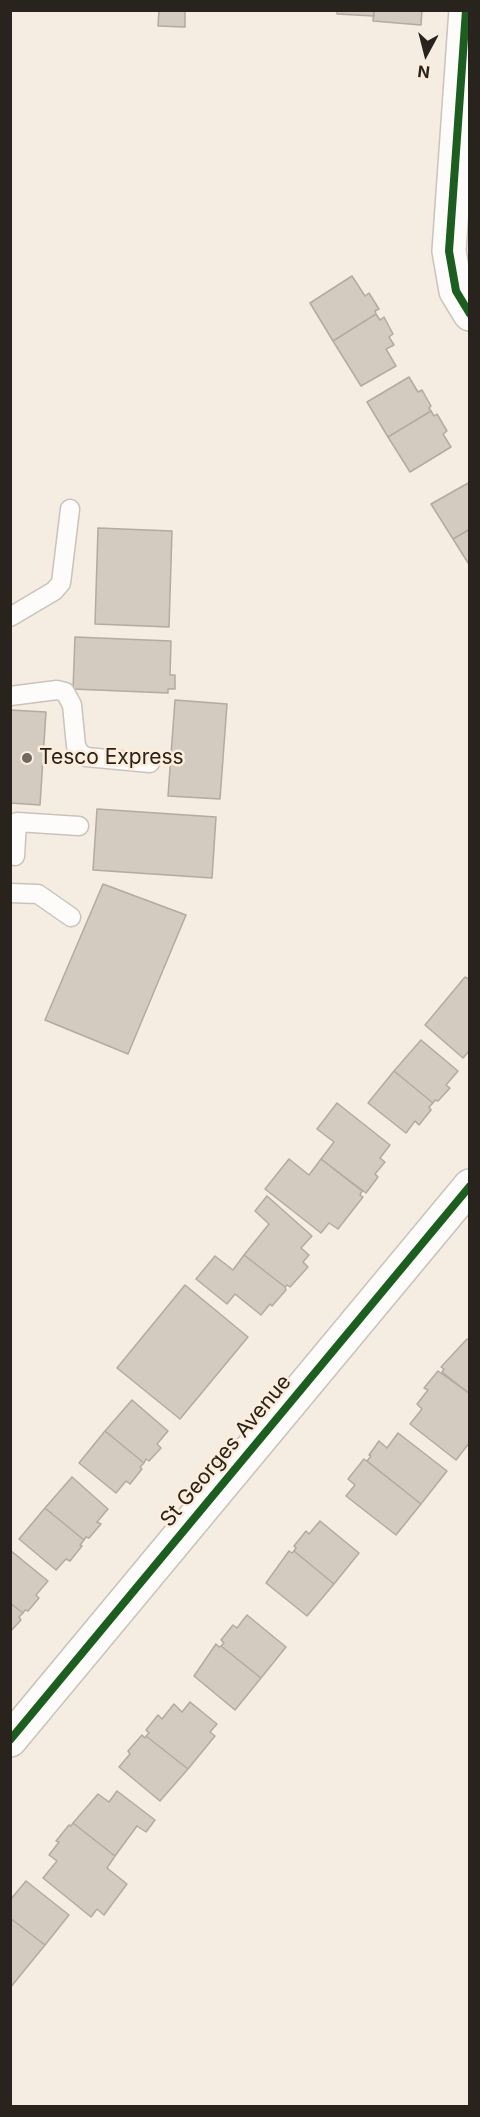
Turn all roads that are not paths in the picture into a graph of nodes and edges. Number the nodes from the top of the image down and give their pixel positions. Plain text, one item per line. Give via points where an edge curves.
1 (466, 10) edge
2 (470, 314) edge
3 (70, 509) dead end
4 (10, 617) edge
5 (10, 696) edge
6 (150, 763) dead end
7 (79, 826) dead end
8 (10, 855) edge
9 (10, 893) edge
10 (70, 917) dead end
11 (470, 1185) edge
12 (10, 1740) edge

1 - 2 street via 449,251 456,291
3 - 4 lane via 61,583
5 - 6 lane via 65,692 72,705 80,753 86,757
7 - 8 lane via 17,822 15,856
9 - 10 lane via 38,894
11 - 12 street, St Georges Avenue

